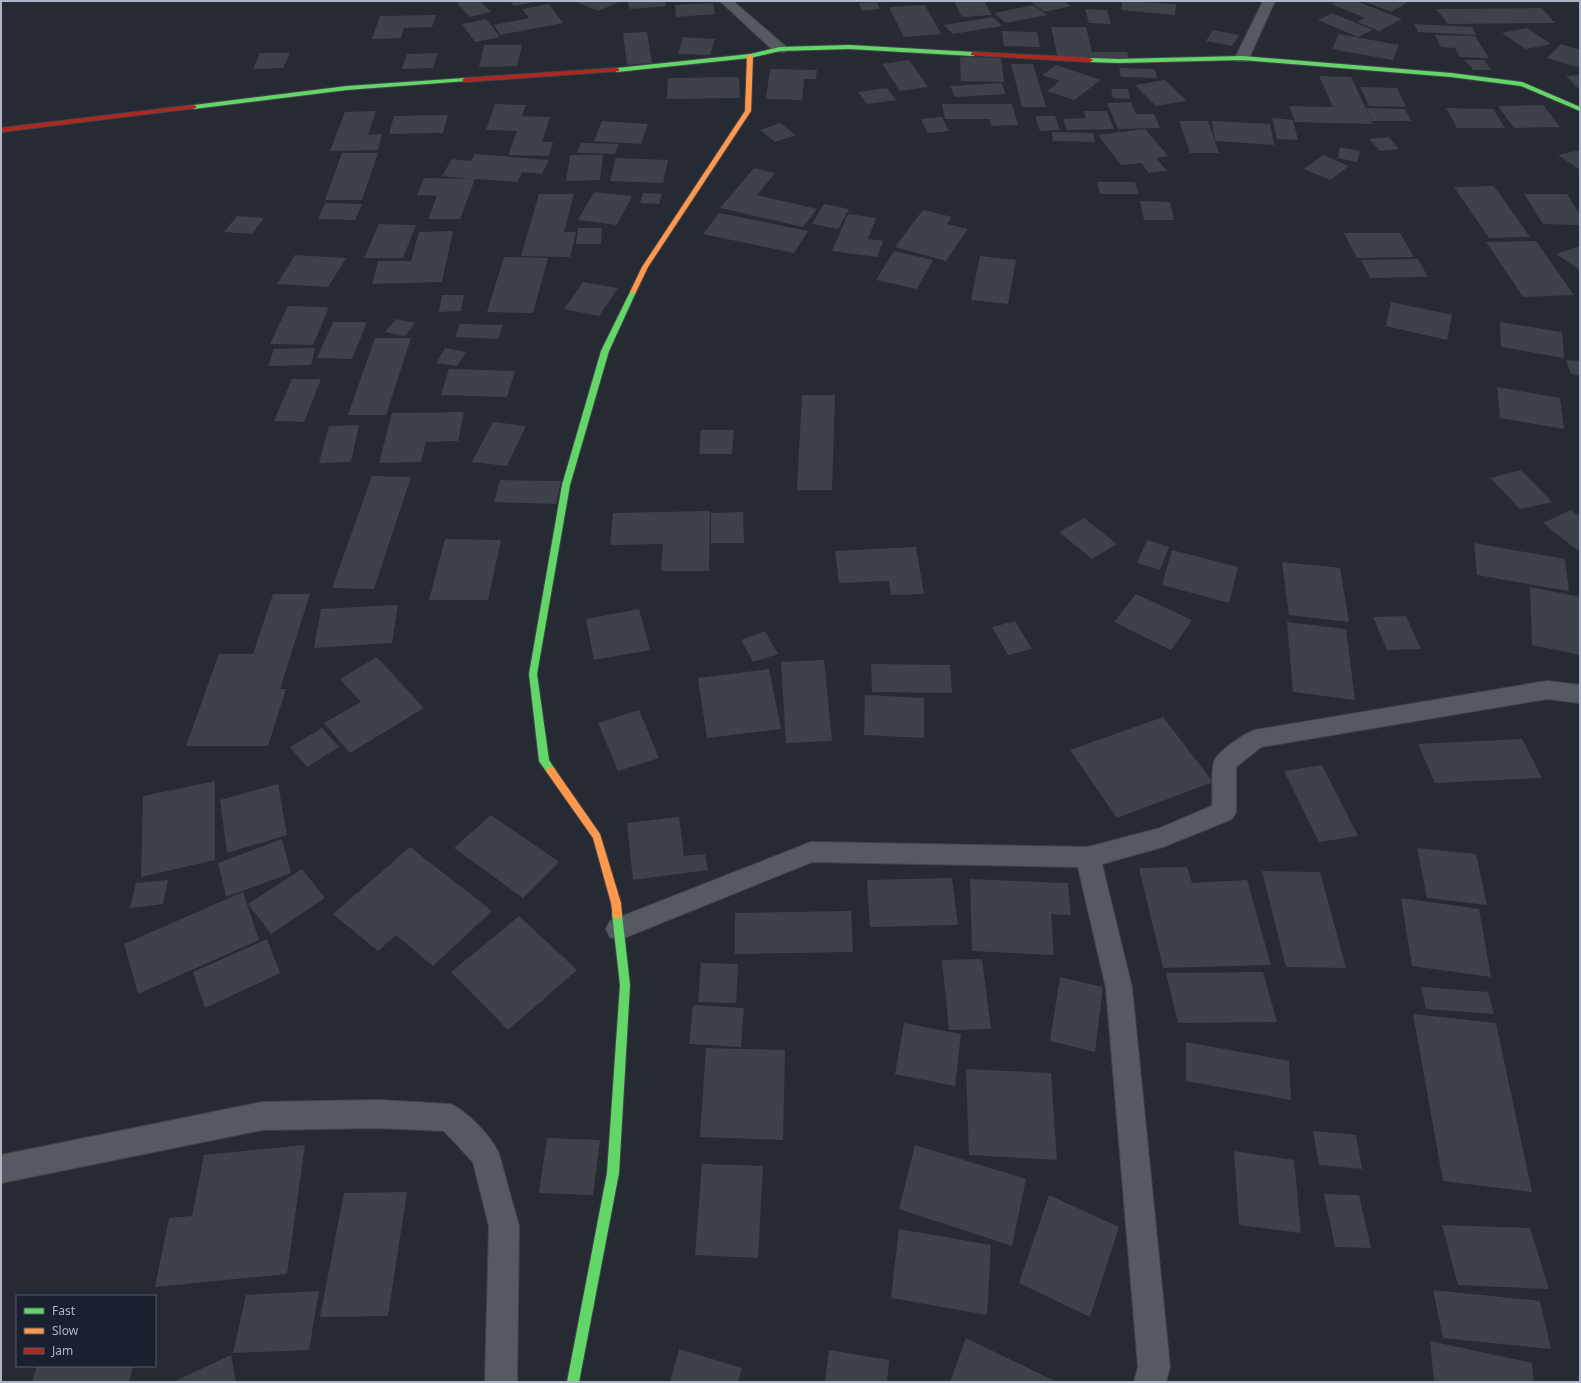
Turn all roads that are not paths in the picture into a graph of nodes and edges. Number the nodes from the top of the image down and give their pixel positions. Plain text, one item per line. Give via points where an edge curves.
1 (726, 1) edge
2 (1269, 1) edge
3 (780, 49) junction
4 (750, 56) junction
5 (1242, 58) junction
6 (1580, 109) edge
7 (1, 130) edge
8 (1580, 694) edge
9 (1088, 857) junction
10 (619, 930) junction
11 (1, 1170) edge
12 (501, 1382) edge
13 (573, 1382) edge
14 (1150, 1382) edge

1 - 3 street
2 - 5 street
3 - 4 street
3 - 5 street via 849,47 1119,61
4 - 7 street via 645,68 347,88
4 - 10 street via 748,111 644,267 605,351 566,486 533,674 544,761 597,837 616,904
5 - 6 street via 1451,75 1522,84
8 - 9 street via 1547,690 1255,740 1225,763 1224,812 1163,837
9 - 10 street via 811,852
9 - 14 street via 1119,988 1154,1367
10 - 13 street via 625,985 613,1173
11 - 12 street via 262,1116 378,1114 450,1118 485,1154 504,1226

